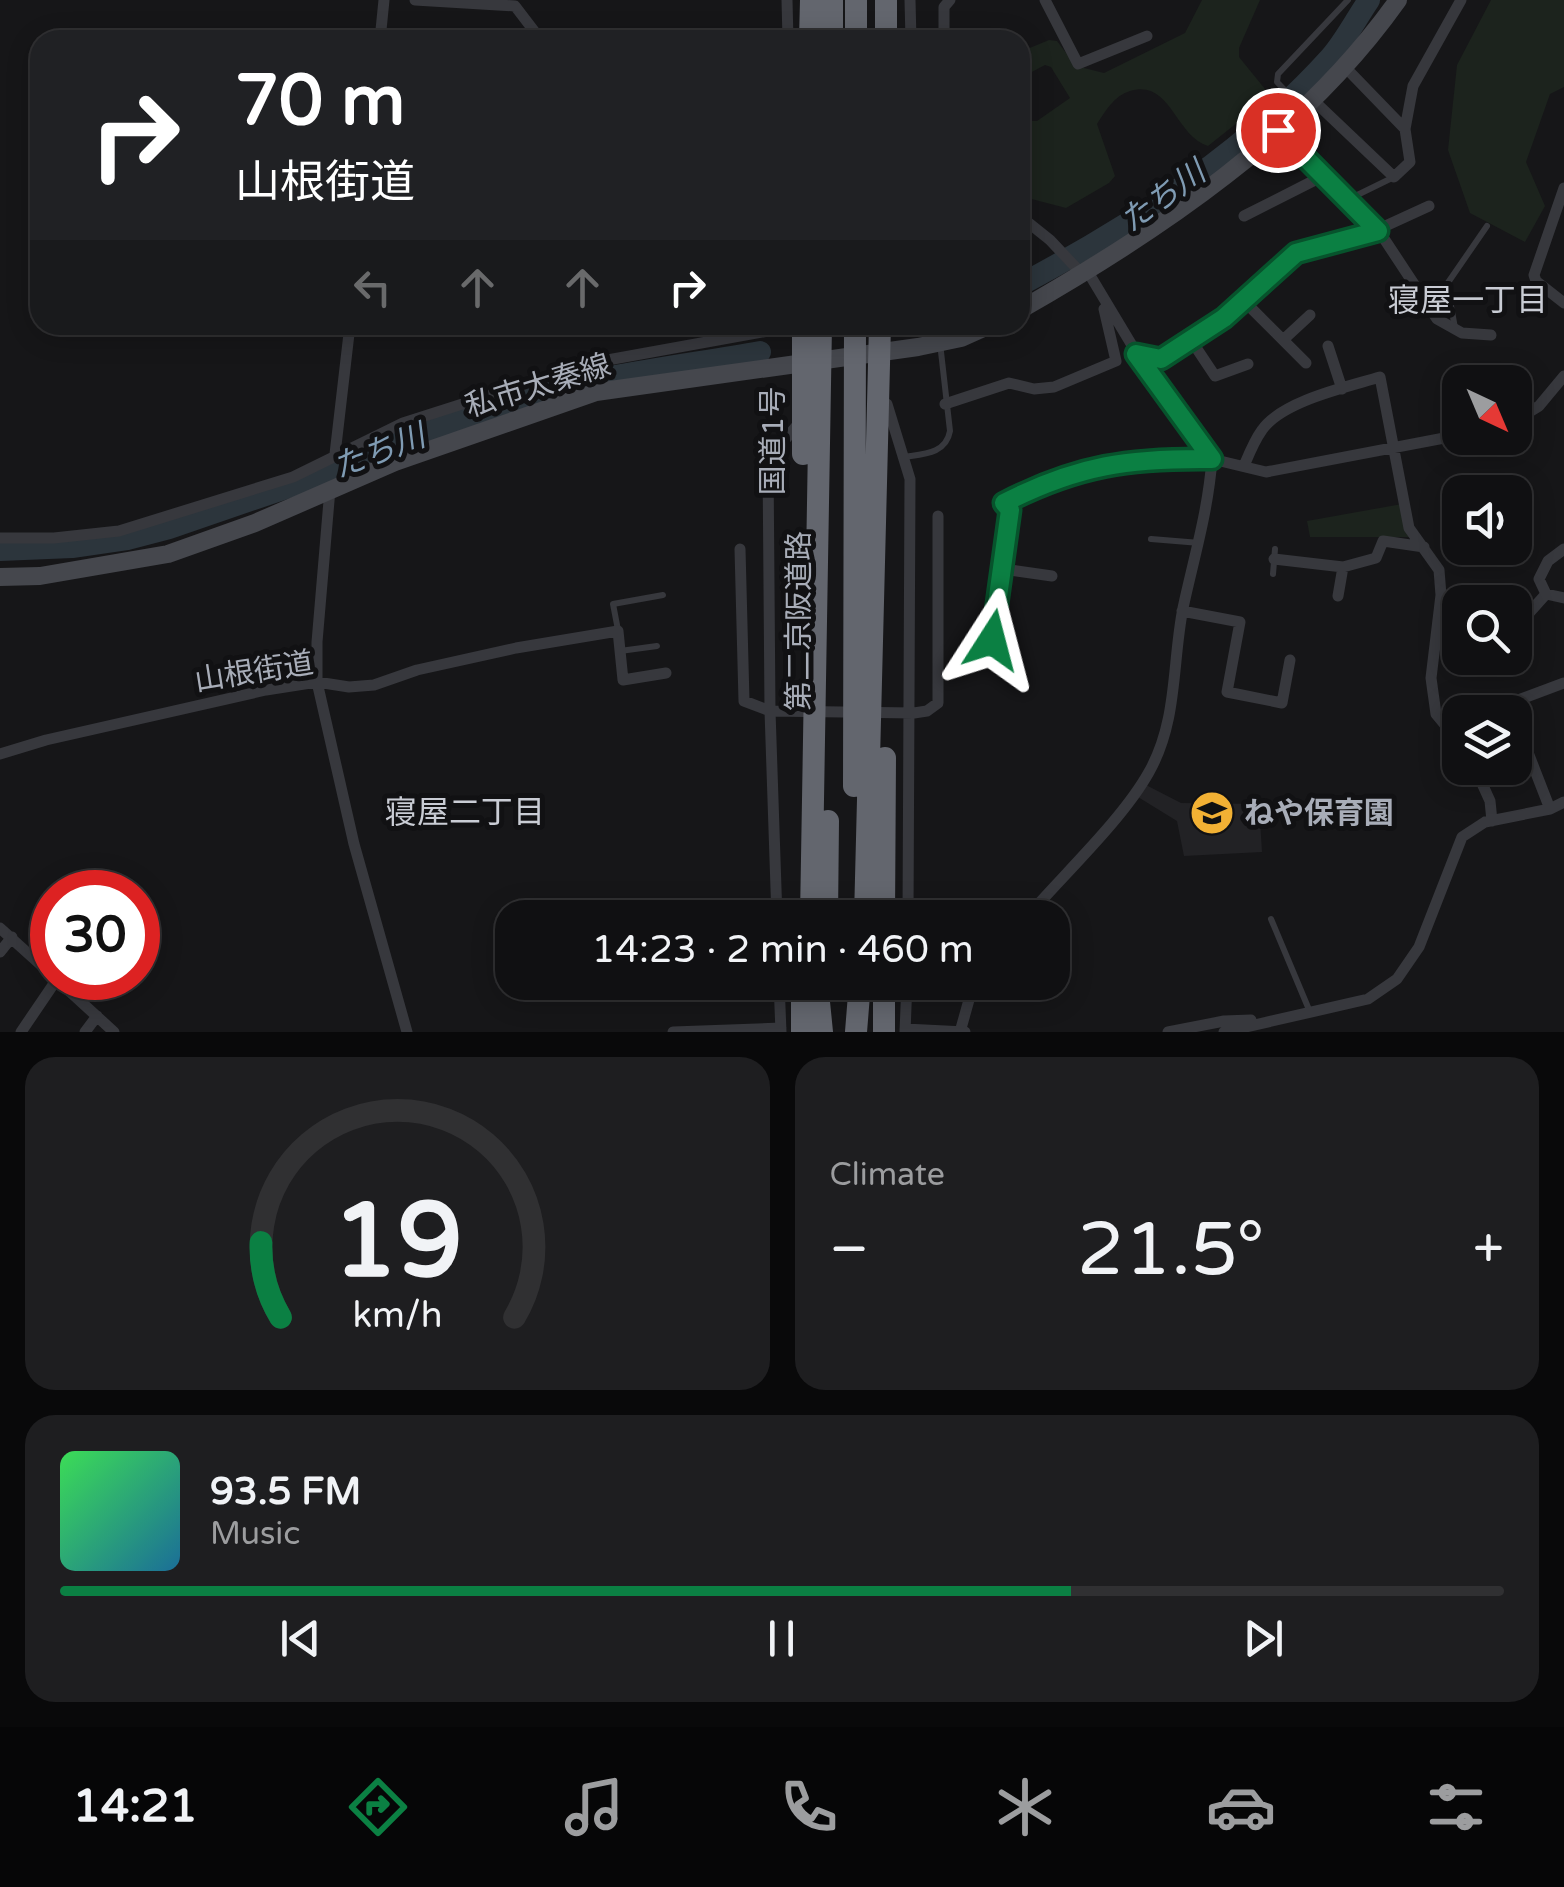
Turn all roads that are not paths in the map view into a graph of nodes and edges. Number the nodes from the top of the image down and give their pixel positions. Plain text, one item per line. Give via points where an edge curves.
1 (384, 0) edge
2 (415, 0) edge
3 (787, 0) edge
4 (811, 0) edge
5 (832, 0) edge
6 (856, 0) edge
7 (883, 0) edge
8 (910, 0) edge
9 (950, 0) edge
10 (1045, 0) edge
11 (1348, 0) edge
12 (1398, 0) edge
13 (1460, 0) edge
14 (381, 30) edge
15 (534, 30) edge
16 (805, 30) edge
17 (810, 30) edge
18 (815, 30) edge
19 (856, 30) edge
20 (883, 30) edge
21 (910, 30) edge
22 (944, 30) edge
23 (1147, 36) dead end
24 (1345, 67) junction
25 (1304, 104) junction
26 (1405, 129) junction
27 (1278, 130) junction
28 (1323, 176) junction
29 (1394, 178) junction
30 (1564, 188) edge
31 (1346, 200) junction
32 (1430, 206) dead end
33 (1244, 216) dead end
34 (1030, 224) edge
35 (1487, 226) dead end
36 (1378, 231) junction
37 (1086, 273) junction
38 (1102, 300) junction
39 (1243, 300) junction
40 (1564, 303) edge
41 (1030, 304) edge
42 (1310, 314) dead end
43 (1455, 329) junction
44 (349, 335) edge
45 (746, 335) edge
46 (803, 335) edge
47 (821, 335) edge
48 (830, 335) edge
49 (855, 335) edge
50 (880, 335) edge
51 (888, 335) edge
52 (967, 335) edge
53 (1492, 336) dead end
54 (1190, 340) junction
55 (1283, 340) junction
56 (940, 342) junction
57 (1328, 346) dead end
58 (888, 350) junction
59 (1136, 354) junction
60 (804, 363) junction
61 (1306, 363) dead end
62 (1248, 364) dead end
63 (1564, 376) edge
64 (1342, 389) junction
65 (886, 404) junction
66 (945, 404) junction
67 (1532, 410) edge
68 (803, 417) junction
69 (1442, 438) edge
70 (1395, 447) junction
71 (334, 454) junction
72 (903, 457) junction
73 (1212, 459) junction
74 (1244, 466) junction
75 (330, 490) junction
76 (938, 516) dead end
77 (0, 538) edge
78 (1151, 539) dead end
79 (1200, 543) junction
80 (1424, 547) junction
81 (740, 549) dead end
82 (1564, 549) edge
83 (1274, 554) joint
84 (1343, 567) junction
85 (1002, 569) junction
86 (1273, 574) dead end
87 (1052, 576) dead end
88 (0, 577) edge
89 (1546, 594) junction
90 (663, 595) dead end
91 (1441, 595) joint
92 (1338, 596) dead end
93 (1564, 598) edge
94 (1532, 610) edge
95 (1182, 611) junction
96 (618, 631) junction
97 (1012, 644) dead end
98 (656, 646) dead end
99 (620, 650) junction
100 (1290, 660) dead end
101 (666, 673) dead end
102 (317, 682) junction
103 (1564, 682) edge
104 (1531, 695) edge
105 (770, 711) junction
106 (911, 712) junction
107 (1442, 721) edge
108 (0, 754) edge
109 (1532, 762) edge
110 (1483, 785) edge
111 (1564, 802) edge
112 (1550, 809) junction
113 (1492, 820) junction
114 (776, 900) edge
115 (802, 900) edge
116 (811, 900) edge
117 (828, 900) edge
118 (853, 900) edge
119 (865, 900) edge
120 (884, 900) edge
121 (908, 900) edge
122 (1042, 900) edge
123 (1271, 919) dead end
124 (0, 928) edge
125 (12, 937) junction
126 (0, 952) edge
127 (30, 954) edge
128 (41, 1000) edge
129 (80, 1000) edge
130 (782, 1000) edge
131 (797, 1000) edge
132 (820, 1000) edge
133 (826, 1000) edge
134 (856, 1000) edge
135 (889, 1000) edge
136 (904, 1000) edge
137 (969, 1000) edge
138 (1310, 1014) junction
139 (97, 1016) junction
140 (1290, 1018) junction
141 (788, 1031) edge
142 (898, 1031) edge
143 (21, 1032) edge
144 (86, 1032) edge
145 (114, 1032) edge
146 (407, 1032) edge
147 (673, 1032) edge
148 (824, 1032) edge
149 (855, 1032) edge
150 (961, 1032) edge
151 (1168, 1032) edge
152 (1224, 1032) edge
153 (1253, 1032) edge

1 - 14 street
2 - 15 street via 516,6
3 - 16 street
4 - 17 highway
5 - 18 highway
6 - 19 highway
7 - 20 highway
8 - 21 street
9 - 22 street
10 - 23 street via 1078,64
11 - 25 lane via 1278,74 1277,82
12 - 24 main road
13 - 26 street via 1413,86
24 - 25 main road
24 - 26 street
25 - 27 main road
25 - 29 street
26 - 29 street via 1410,162
27 - 28 street
27 - 37 main road via 1181,209
28 - 31 street
28 - 33 street
29 - 31 lane
30 - 40 street via 1534,275
31 - 36 street
32 - 36 street
34 - 37 street
35 - 43 lane via 1447,284
36 - 39 street via 1296,253
36 - 43 street via 1436,319
37 - 38 street
37 - 41 main road
38 - 59 street
38 - 66 street via 1116,360 1054,387 1009,383
39 - 54 street
39 - 55 street
42 - 55 street
43 - 53 street
44 - 71 street
45 - 71 street via 591,363 403,423
46 - 60 highway, 国道1号
47 - 116 highway
48 - 117 highway, 第二京阪道路
49 - 118 highway, 第二京阪道路
50 - 119 highway
51 - 58 highway
52 - 56 main road, 私市太秦線
54 - 59 street via 1161,359
54 - 62 street via 1215,376
55 - 61 street
56 - 58 main road, 私市太秦線
56 - 66 lane
57 - 64 street
58 - 60 main road, 私市太秦線
58 - 65 highway
59 - 73 street
60 - 68 highway, 国道1号
60 - 75 main road, 私市太秦線 via 596,392
63 - 67 street
64 - 70 street via 1380,377
64 - 74 street via 1273,418
65 - 72 street
65 - 120 highway
66 - 72 lane via 948,441 941,449
68 - 105 street via 768,460
68 - 115 highway, 国道1号
69 - 70 street
70 - 74 street via 1266,472
70 - 80 street via 1409,528
71 - 77 street via 293,476 119,531
72 - 106 street via 910,479
73 - 74 street
73 - 79 street
73 - 85 street via 1111,463 1004,503 1010,510
75 - 88 main road, 私市太秦線 via 168,554
75 - 102 street
76 - 106 street via 938,703
78 - 79 lane
79 - 95 street
80 - 84 street via 1384,541 1376,558
80 - 91 street via 1439,570
81 - 105 street via 744,701
82 - 89 street via 1540,579
83 - 84 street
83 - 86 lane
84 - 92 street
85 - 87 street
85 - 97 street via 992,640
89 - 93 street
89 - 94 street
90 - 96 lane via 614,604
91 - 107 street via 1431,678
95 - 100 street via 1240,622 1227,692 1282,703
95 - 122 street via 1170,714 1156,758 1131,798
96 - 99 street
96 - 102 street, 山根街道 via 417,670 374,686
98 - 99 lane
99 - 101 street via 623,680
102 - 108 street, 山根街道
102 - 146 street
103 - 104 street
105 - 106 street
105 - 114 street
106 - 121 street
109 - 112 street
110 - 113 street
111 - 112 street
112 - 113 street
113 - 138 street via 1462,837 1418,947 1397,979 1368,999
123 - 138 lane
124 - 125 street
125 - 126 street
125 - 127 street
128 - 143 street
129 - 139 street
130 - 141 street
131 - 141 highway
132 - 148 highway
133 - 148 highway
134 - 149 highway
135 - 142 highway
136 - 142 street
137 - 150 street
138 - 140 street
139 - 144 street
139 - 145 street
140 - 151 street
140 - 152 street
140 - 153 street
141 - 147 street
142 - 150 street

